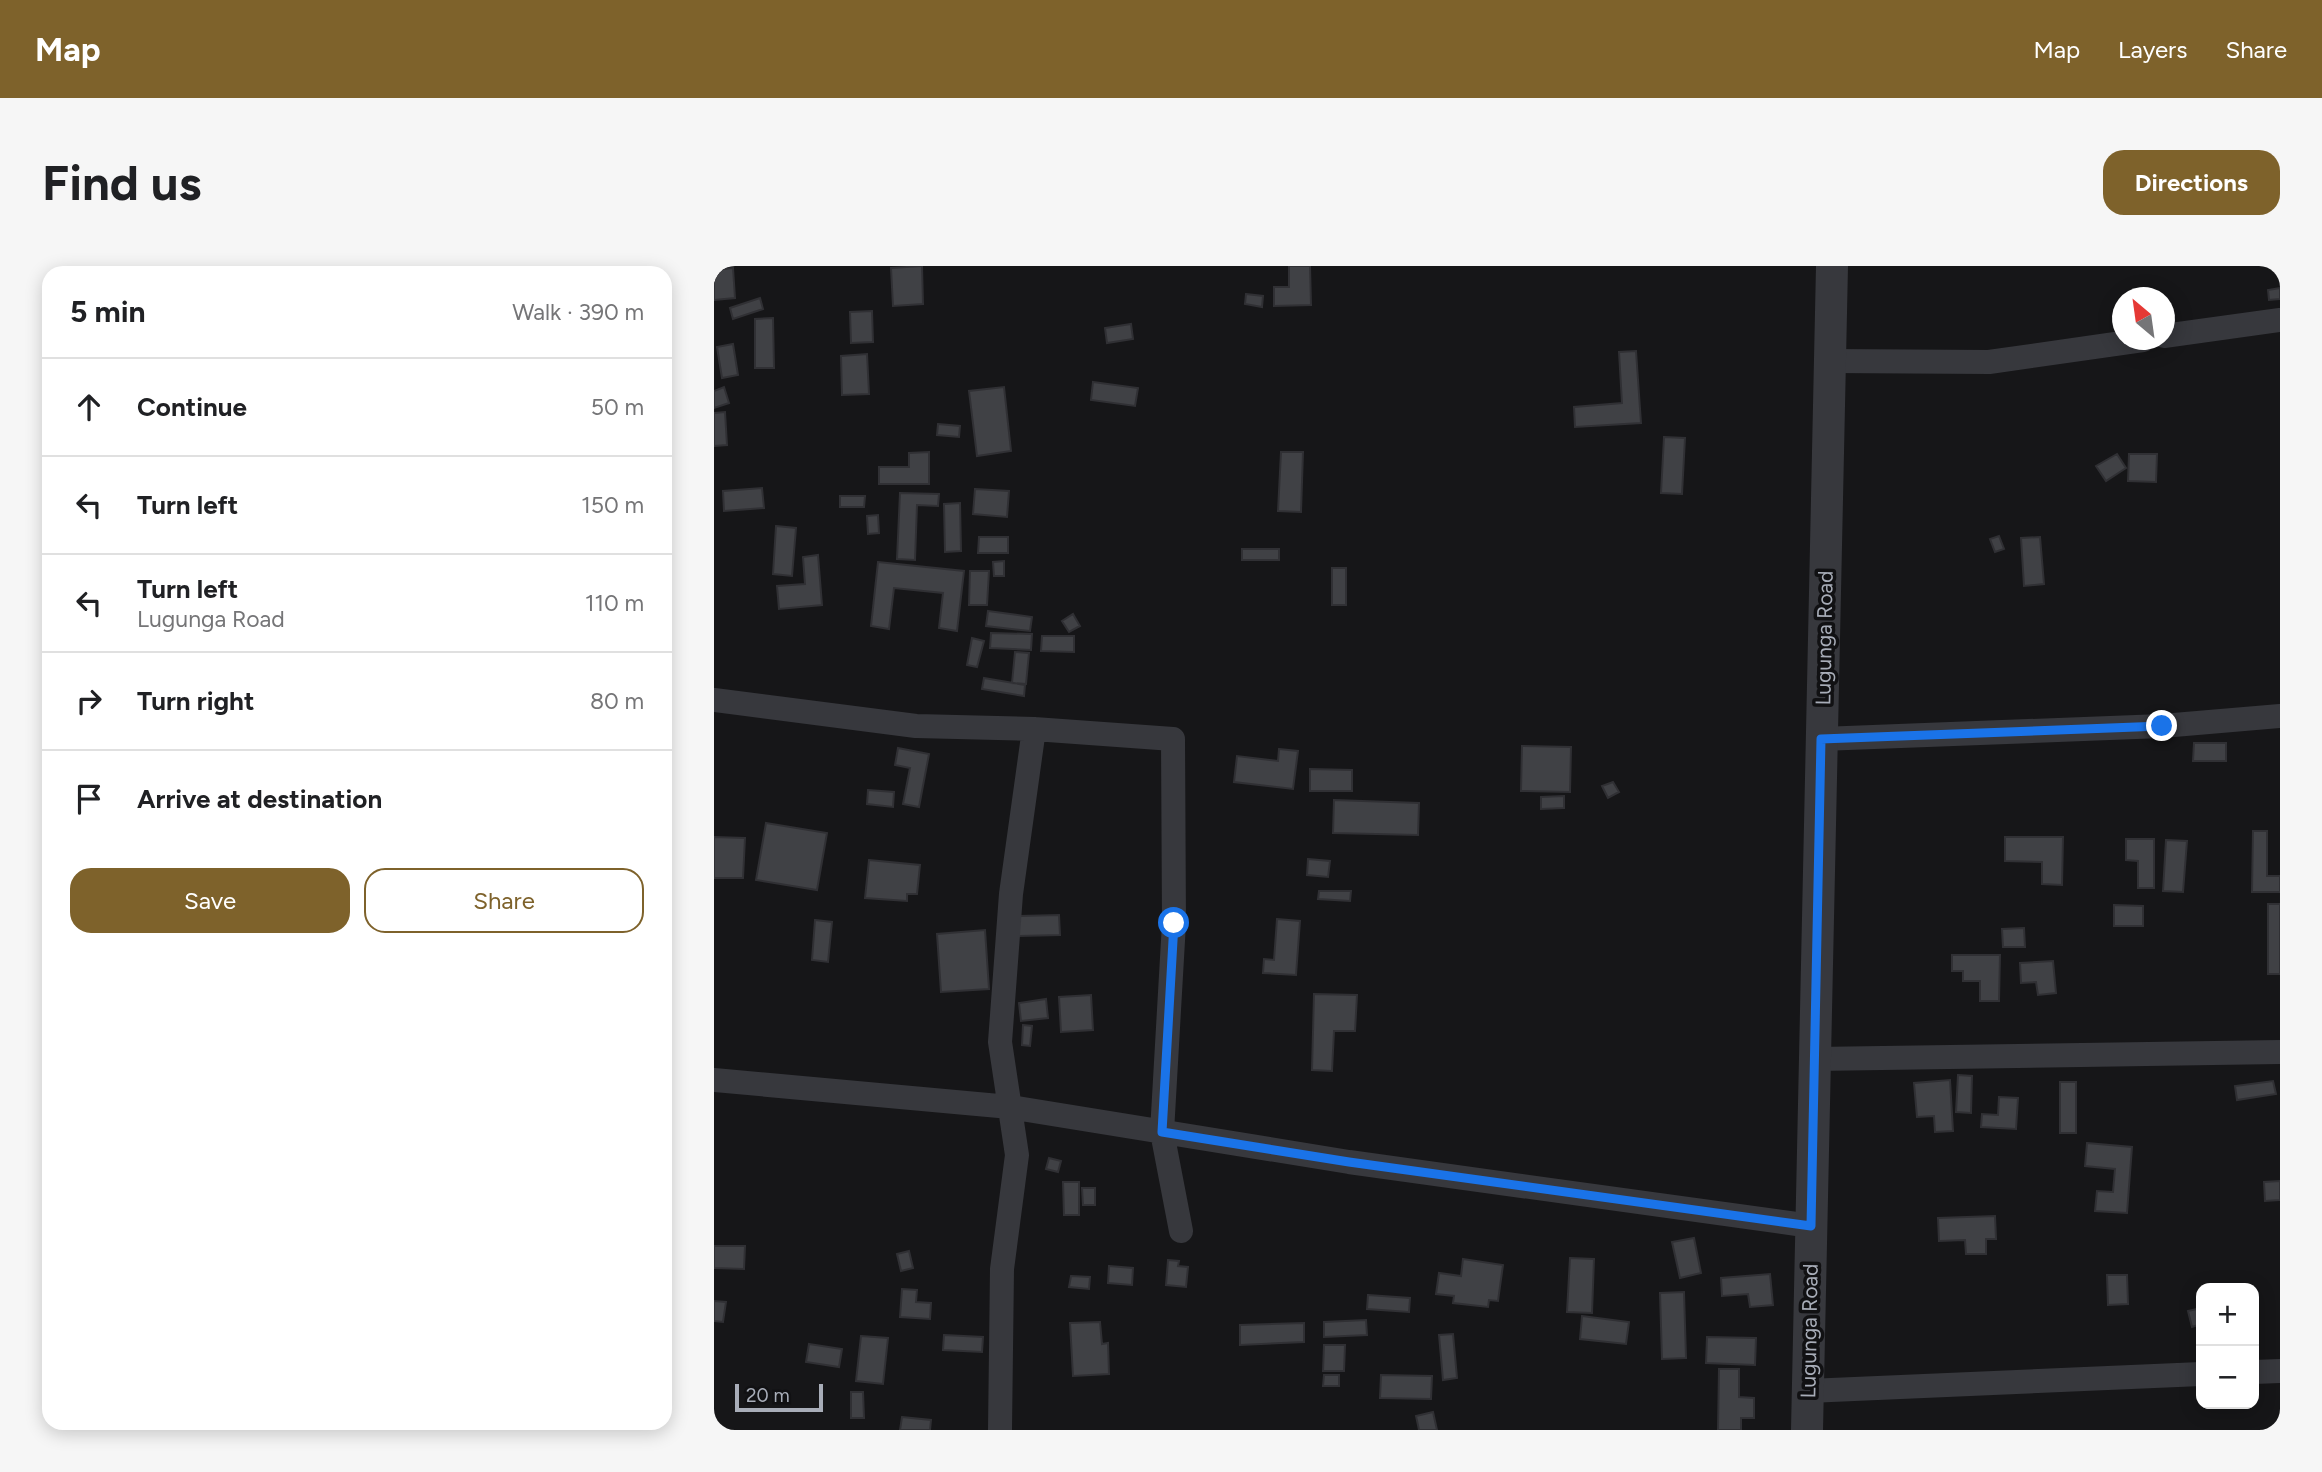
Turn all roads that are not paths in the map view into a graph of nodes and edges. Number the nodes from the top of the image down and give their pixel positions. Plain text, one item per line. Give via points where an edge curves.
1 (1832, 266) edge
2 (2280, 320) edge
3 (2175, 335) edge
4 (2112, 344) edge
5 (1830, 361) junction
6 (714, 700) edge
7 (2280, 716) edge
8 (1034, 729) junction
9 (1821, 739) junction
10 (2280, 1052) edge
11 (1815, 1059) junction
12 (714, 1080) edge
13 (1010, 1107) junction
14 (1162, 1132) junction
15 (1811, 1226) junction
16 (1181, 1231) dead end
17 (2280, 1371) edge
18 (2259, 1372) edge
19 (2196, 1374) edge
20 (1808, 1391) junction
21 (1000, 1430) edge
22 (1807, 1430) edge

1 - 5 street, Lugunga Road
2 - 3 street
4 - 5 street via 1989,362
5 - 9 street, Lugunga Road
6 - 8 street via 916,726
7 - 9 street via 2162,726
8 - 13 street via 1011,894 1000,1042
8 - 14 street via 1172,739 1174,923
9 - 11 street, Lugunga Road
10 - 11 street
11 - 15 street, Lugunga Road
12 - 13 street
13 - 14 street
13 - 21 street via 1017,1156 1002,1269
14 - 15 street
14 - 16 street
15 - 20 street, Lugunga Road
17 - 18 street
19 - 20 street
20 - 22 street, Lugunga Road

